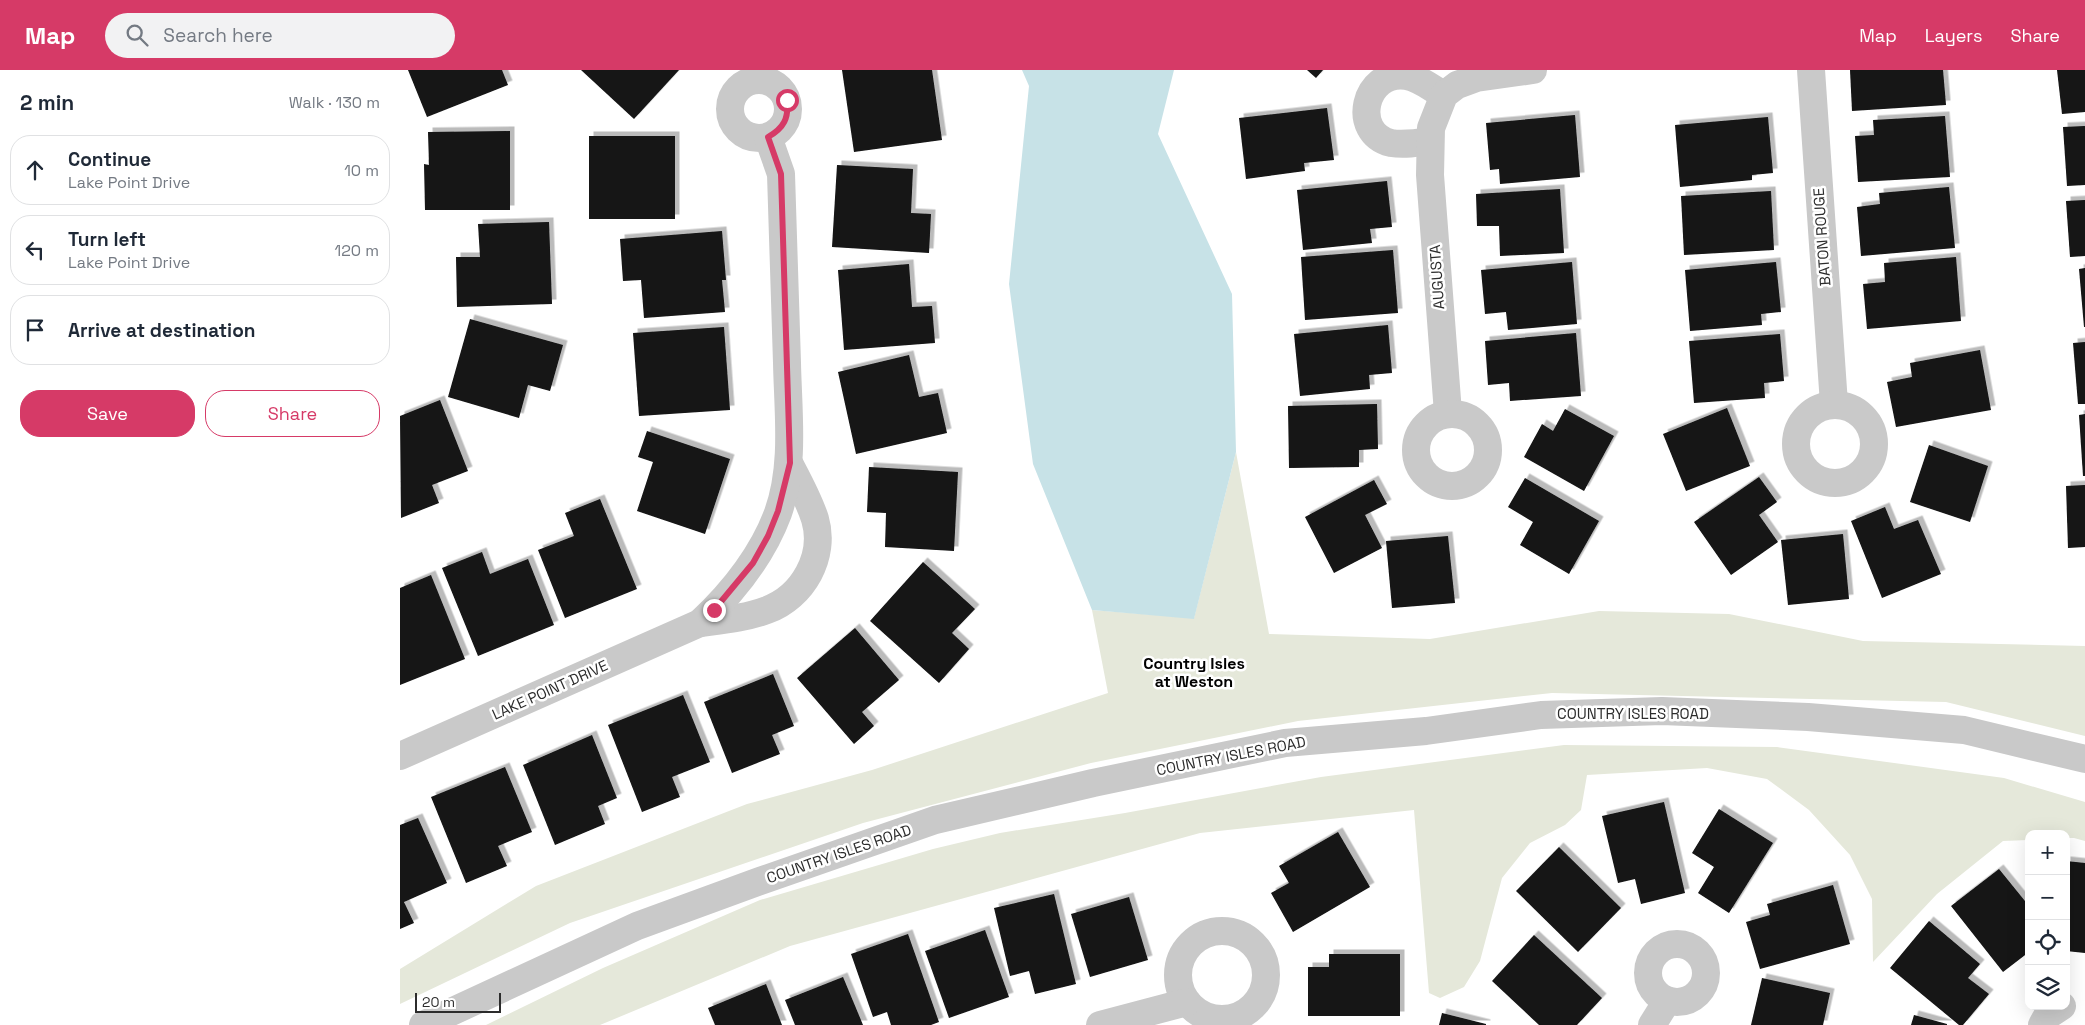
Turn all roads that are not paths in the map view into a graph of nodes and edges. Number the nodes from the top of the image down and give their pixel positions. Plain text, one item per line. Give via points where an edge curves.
1 (1533, 70) edge
2 (1811, 70) edge
3 (1444, 96) junction
4 (768, 137) dead end
5 (1430, 141) junction
6 (1834, 404) dead end
7 (1448, 413) dead end
8 (790, 463) junction
9 (700, 623) junction
10 (400, 756) edge
11 (2083, 759) edge
12 (1666, 1001) dead end
13 (1187, 1002) dead end
14 (2070, 1002) edge
15 (2085, 1004) edge
16 (2056, 1010) edge
17 (423, 1025) edge
18 (1100, 1025) edge
19 (1652, 1025) edge
20 (2042, 1025) edge

1 - 3 street via 1476,78 1457,85
2 - 6 street, BATON ROUGE
3 - 5 street via 1431,128
3 - 5 street via 1407,76 1395,76 1374,88 1368,98 1366,114 1370,128 1378,137 1404,144
4 - 8 street, LAKE POINT DRIVE via 781,174
5 - 7 street, AUGUSTA
8 - 9 street, LAKE POINT DRIVE via 778,511 753,563
8 - 9 street, LAKE POINT DRIVE via 816,522 816,556 810,572 792,595 769,609
9 - 10 street, LAKE POINT DRIVE
11 - 17 street, COUNTRY ISLES ROAD via 1964,730 1808,717 1662,711 1541,715 1426,731 1284,743 935,820 638,926
12 - 19 street
13 - 18 street
14 - 15 street
16 - 20 street

